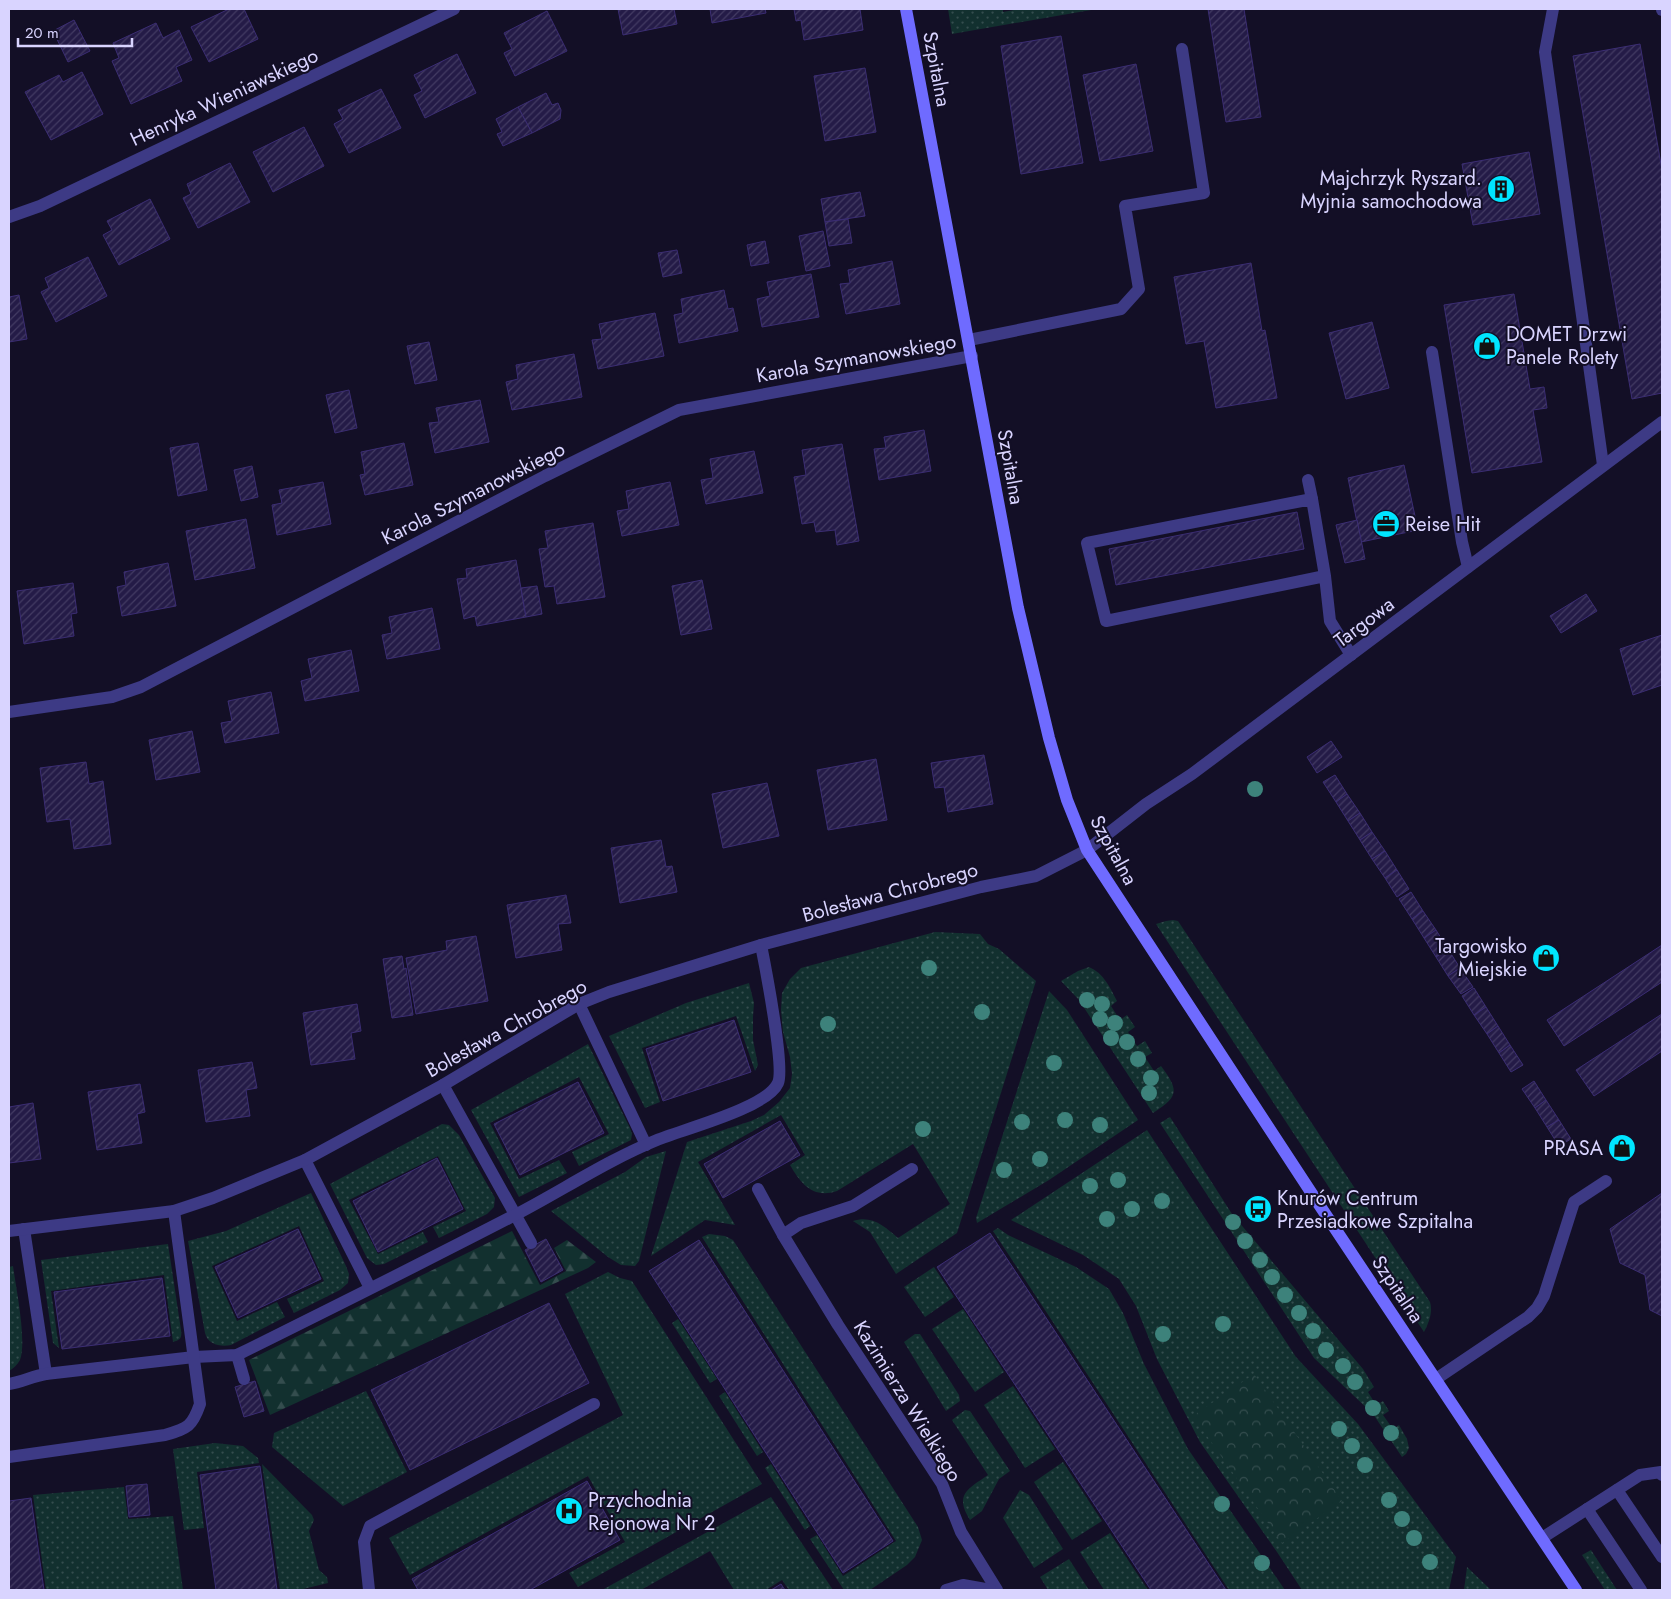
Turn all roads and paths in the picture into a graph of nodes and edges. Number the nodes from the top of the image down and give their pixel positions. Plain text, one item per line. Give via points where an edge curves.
1 (454, 9) edge
2 (906, 9) edge
3 (1553, 9) edge
4 (1182, 50) dead end
5 (9, 217) edge
6 (969, 340) junction
7 (1432, 352) dead end
8 (972, 356) junction
9 (1662, 422) edge
10 (1603, 465) junction
11 (1308, 480) dead end
12 (1312, 499) junction
13 (1468, 567) junction
14 (1324, 576) junction
15 (1352, 655) junction
16 (9, 712) edge
17 (1087, 850) junction
18 (761, 944) junction
19 (579, 1004) junction
20 (443, 1085) junction
21 (646, 1145) junction
22 (305, 1160) junction
23 (912, 1169) dead end
24 (1606, 1181) dead end
25 (758, 1189) dead end
26 (174, 1211) junction
27 (516, 1214) junction
28 (24, 1229) junction
29 (9, 1231) edge
30 (782, 1234) junction
31 (531, 1243) dead end
32 (370, 1288) junction
33 (236, 1355) junction
34 (194, 1357) junction
35 (46, 1374) junction
36 (244, 1379) dead end
37 (1436, 1379) junction
38 (9, 1384) edge
39 (594, 1404) dead end
40 (9, 1458) edge
41 (1662, 1475) edge
42 (1618, 1490) junction
43 (1587, 1509) junction
44 (1542, 1538) junction
45 (1662, 1557) edge
46 (369, 1590) edge
47 (946, 1590) edge
48 (991, 1590) edge
49 (997, 1590) edge
50 (1576, 1590) edge
51 (1641, 1590) edge

1 - 5 street, Henryka Wieniawskiego via 40,206
2 - 6 street, Szpitalna
3 - 10 street via 1545,52
4 - 6 street via 1204,193 1125,206 1140,289 1121,309
6 - 8 street, Szpitalna
7 - 13 street
8 - 16 street, Karola Szymanowskiego via 679,410 536,480 141,687 112,697
8 - 17 street, Szpitalna via 1016,598 1049,738 1067,800
9 - 10 street, Targowa
10 - 13 street, Targowa
11 - 12 street
12 - 14 street
12 - 14 street via 1087,543 1106,621
13 - 15 street, Targowa
14 - 15 street via 1330,620
15 - 17 street, Targowa
17 - 18 street, Bolesława Chrobrego via 1036,876 981,887
17 - 37 street, Szpitalna
18 - 19 street, Bolesława Chrobrego
18 - 21 street via 780,1063 778,1082 766,1097 736,1112
19 - 20 street, Bolesława Chrobrego
19 - 21 street
20 - 22 street, Bolesława Chrobrego
20 - 27 street
21 - 27 street
22 - 26 street, Bolesława Chrobrego
22 - 32 street
23 - 30 street via 852,1206 801,1223
24 - 37 street via 1574,1202 1544,1296 1537,1308
25 - 30 street, Kazimierza Wielkiego
26 - 28 street, Bolesława Chrobrego
26 - 34 street
27 - 31 street
27 - 32 street
28 - 29 street, Bolesława Chrobrego
28 - 35 street
30 - 49 street, Kazimierza Wielkiego via 942,1484 961,1532
32 - 33 street
33 - 34 street
33 - 36 street
34 - 35 street
34 - 40 street via 200,1404 194,1421 182,1430
35 - 38 street
37 - 44 street, Szpitalna
39 - 46 street via 370,1526 364,1542
41 - 42 street via 1661,1472 1640,1475
42 - 43 street
42 - 45 street
43 - 44 street
43 - 51 street
44 - 50 street, Szpitalna
47 - 48 street via 963,1585

